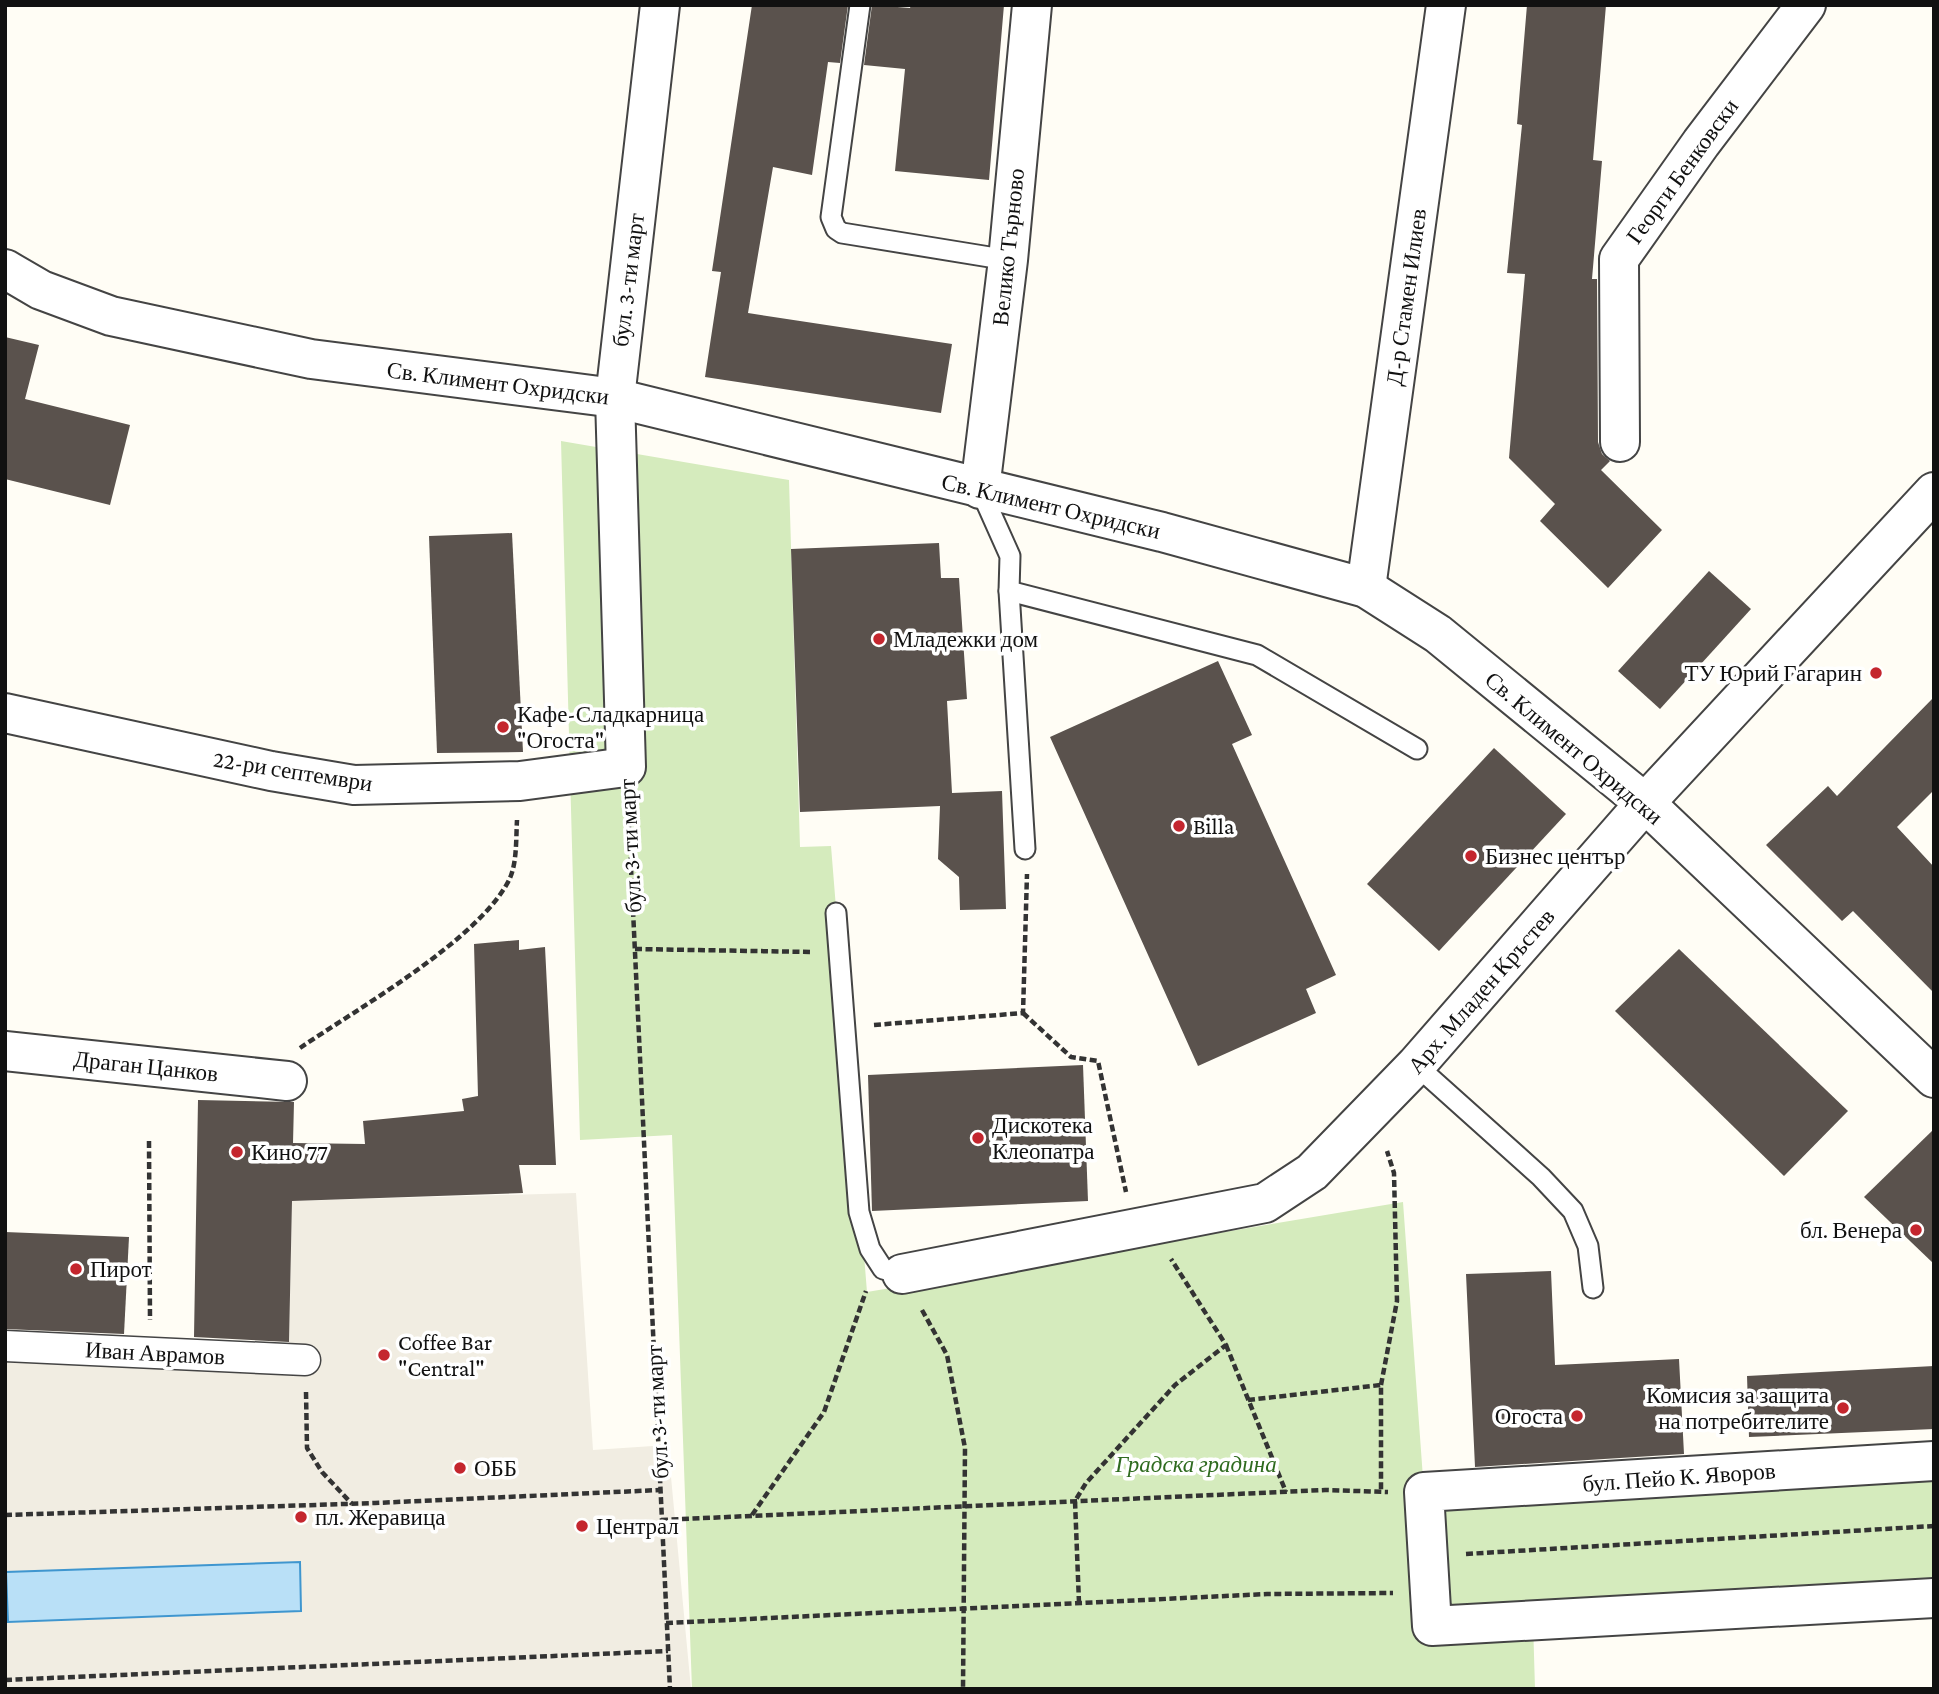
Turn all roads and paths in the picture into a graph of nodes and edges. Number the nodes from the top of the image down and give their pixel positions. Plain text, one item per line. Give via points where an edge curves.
1 (660, 5) edge
2 (860, 5) edge
3 (1032, 5) edge
4 (1446, 5) edge
5 (1806, 5) edge
6 (1008, 260) junction
7 (5, 269) edge
8 (615, 398) junction
9 (1620, 442) dead end
10 (980, 489) junction
11 (1934, 492) edge
12 (1366, 588) junction
13 (1009, 591) junction
14 (5, 713) edge
15 (1416, 750) dead end
16 (626, 767) junction
17 (520, 780) junction
18 (1645, 803) junction
19 (1025, 849) joint
20 (836, 913) dead end
21 (635, 949) junction
22 (839, 953) junction
23 (1023, 1013) junction
24 (845, 1027) junction
25 (5, 1051) edge
26 (1416, 1065) junction
27 (1934, 1078) edge
28 (272, 1079) joint
29 (1372, 1111) junction
30 (149, 1141) dead end
31 (1150, 1225) junction
32 (870, 1249) junction
33 (902, 1274) junction
34 (1593, 1288) dead end
35 (1226, 1345) junction
36 (5, 1346) edge
37 (150, 1353) junction
38 (305, 1360) joint
39 (1381, 1385) junction
40 (1248, 1400) junction
41 (1934, 1461) edge
42 (660, 1489) junction
43 (1381, 1491) junction
44 (1286, 1492) junction
45 (1424, 1492) junction
46 (1076, 1500) junction
47 (352, 1504) junction
48 (967, 1506) junction
49 (5, 1515) edge
50 (752, 1515) junction
51 (661, 1520) junction
52 (1934, 1526) edge
53 (1430, 1591) junction
54 (1934, 1598) edge
55 (1079, 1603) junction
56 (965, 1609) junction
57 (666, 1623) junction
58 (668, 1651) junction
59 (5, 1679) edge
60 (670, 1689) edge
61 (963, 1689) edge

1 - 8 street, бул. 3-ти март
2 - 6 lane via 831,217 836,229
3 - 6 street, Велико Търново
4 - 12 street, Д-р Стамен Илиев
5 - 9 street, Георги Бенковски via 1619,259
6 - 10 street, Велико Търново
7 - 8 street, Св. Климент Охридски via 41,290 111,316 311,359
8 - 10 street, Св. Климент Охридски
8 - 16 street, бул. 3-ти март
10 - 12 street, Св. Климент Охридски via 1162,532
10 - 13 lane via 1010,556
11 - 18 street, Арх. Младен Кръстев
12 - 18 street, Св. Климент Охридски via 1438,634
13 - 15 lane via 1257,655
13 - 19 lane
14 - 17 street, 22-ри септември via 354,785
16 - 17 street, 22-ри септември
16 - 21 path, бул. 3-ти март
17 - 28 path via 511,876 491,908 446,948
18 - 26 street, Арх. Младен Кръстев
18 - 27 street, Св. Климент Охридски
19 - 23 path
20 - 22 lane
21 - 22 path
21 - 42 path, бул. 3-ти март
22 - 24 lane
23 - 24 path
23 - 31 path via 1071,1057 1098,1061 1128,1204
24 - 32 lane via 859,1212
25 - 28 street, Драган Цанков
26 - 29 street, Арх. Младен Кръстев
26 - 34 lane via 1573,1211 1588,1246
29 - 31 street, Арх. Младен Кръстев via 1312,1172 1265,1203
29 - 39 path via 1394,1173 1397,1301
30 - 37 path
31 - 33 street, Арх. Младен Кръстев
31 - 35 path
32 - 33 lane via 883,1269
32 - 50 path via 866,1292 824,1412
33 - 48 path via 947,1355 965,1448
35 - 40 path
35 - 46 path via 1175,1385 1086,1483
36 - 37 street, Иван Аврамов
37 - 38 street, Иван Аврамов
38 - 47 path via 307,1448
39 - 40 path
39 - 43 path
40 - 44 path
41 - 45 street, бул. Пейо К. Яворов
42 - 47 path
42 - 51 path, бул. 3-ти март
43 - 44 path
43 - 45 path
44 - 46 path
45 - 53 street
46 - 48 path
46 - 55 path
47 - 49 path
48 - 50 path
48 - 56 path
50 - 51 path
51 - 57 path, бул. 3-ти март
52 - 53 path
53 - 54 street
53 - 55 path
55 - 56 path
56 - 57 path
56 - 61 path
57 - 58 path, бул. 3-ти март
58 - 59 path
58 - 60 path, бул. 3-ти март

